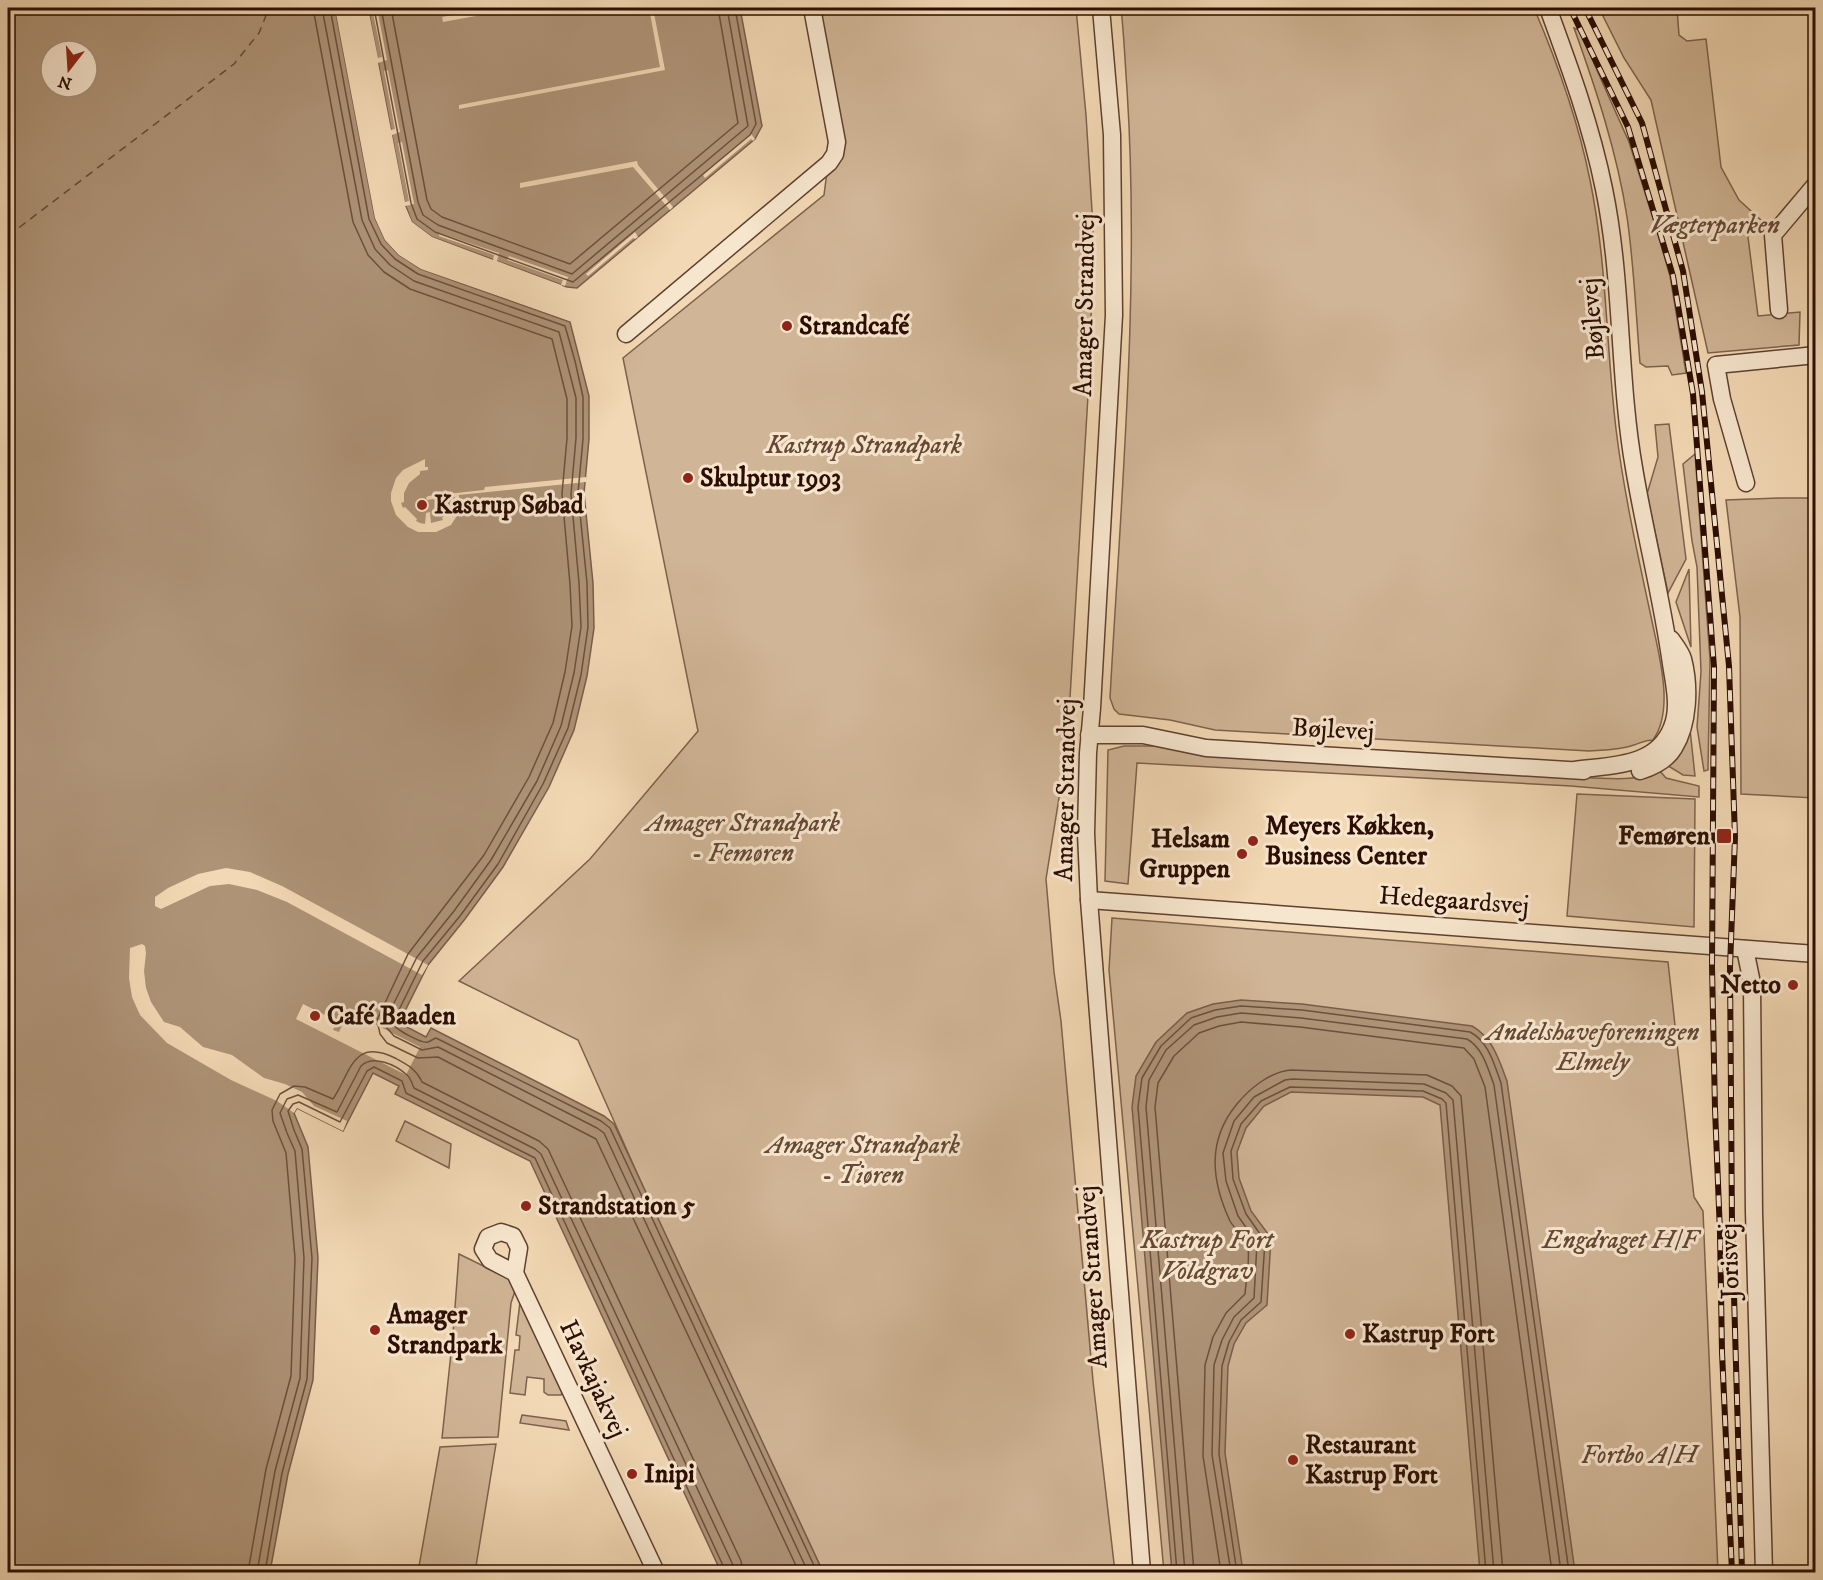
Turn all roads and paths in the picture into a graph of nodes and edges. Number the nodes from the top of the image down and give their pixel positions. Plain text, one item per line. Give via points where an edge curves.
1 (812, 8) edge
2 (1101, 8) edge
3 (1548, 8) edge
4 (1815, 184) edge
5 (1779, 310) dead end
6 (626, 334) dead end
7 (1815, 355) edge
8 (1746, 483) dead end
9 (1089, 735) junction
10 (1089, 900) junction
11 (1744, 949) junction
12 (1815, 954) edge
13 (515, 1273) dead end
14 (656, 1572) edge
15 (1142, 1572) edge
16 (1764, 1572) edge

1 - 6 street via 837,142 835,154
2 - 9 street, Amager Strandvej via 1112,135 1114,315
3 - 9 street, Bøjlevej via 1587,116 1604,190 1633,467 1667,633 1683,657 1686,705 1674,749 1660,763 1641,771 1616,774 1206,748 1143,735
4 - 5 street via 1773,235
7 - 8 street via 1716,365
9 - 10 street, Amager Strandvej
10 - 11 street, Hedegaardsvej
10 - 15 street, Amager Strandvej
11 - 12 street, Hedegaardsvej
11 - 16 street, Jorisvej via 1752,983
13 - 14 street, Havkajakvej

